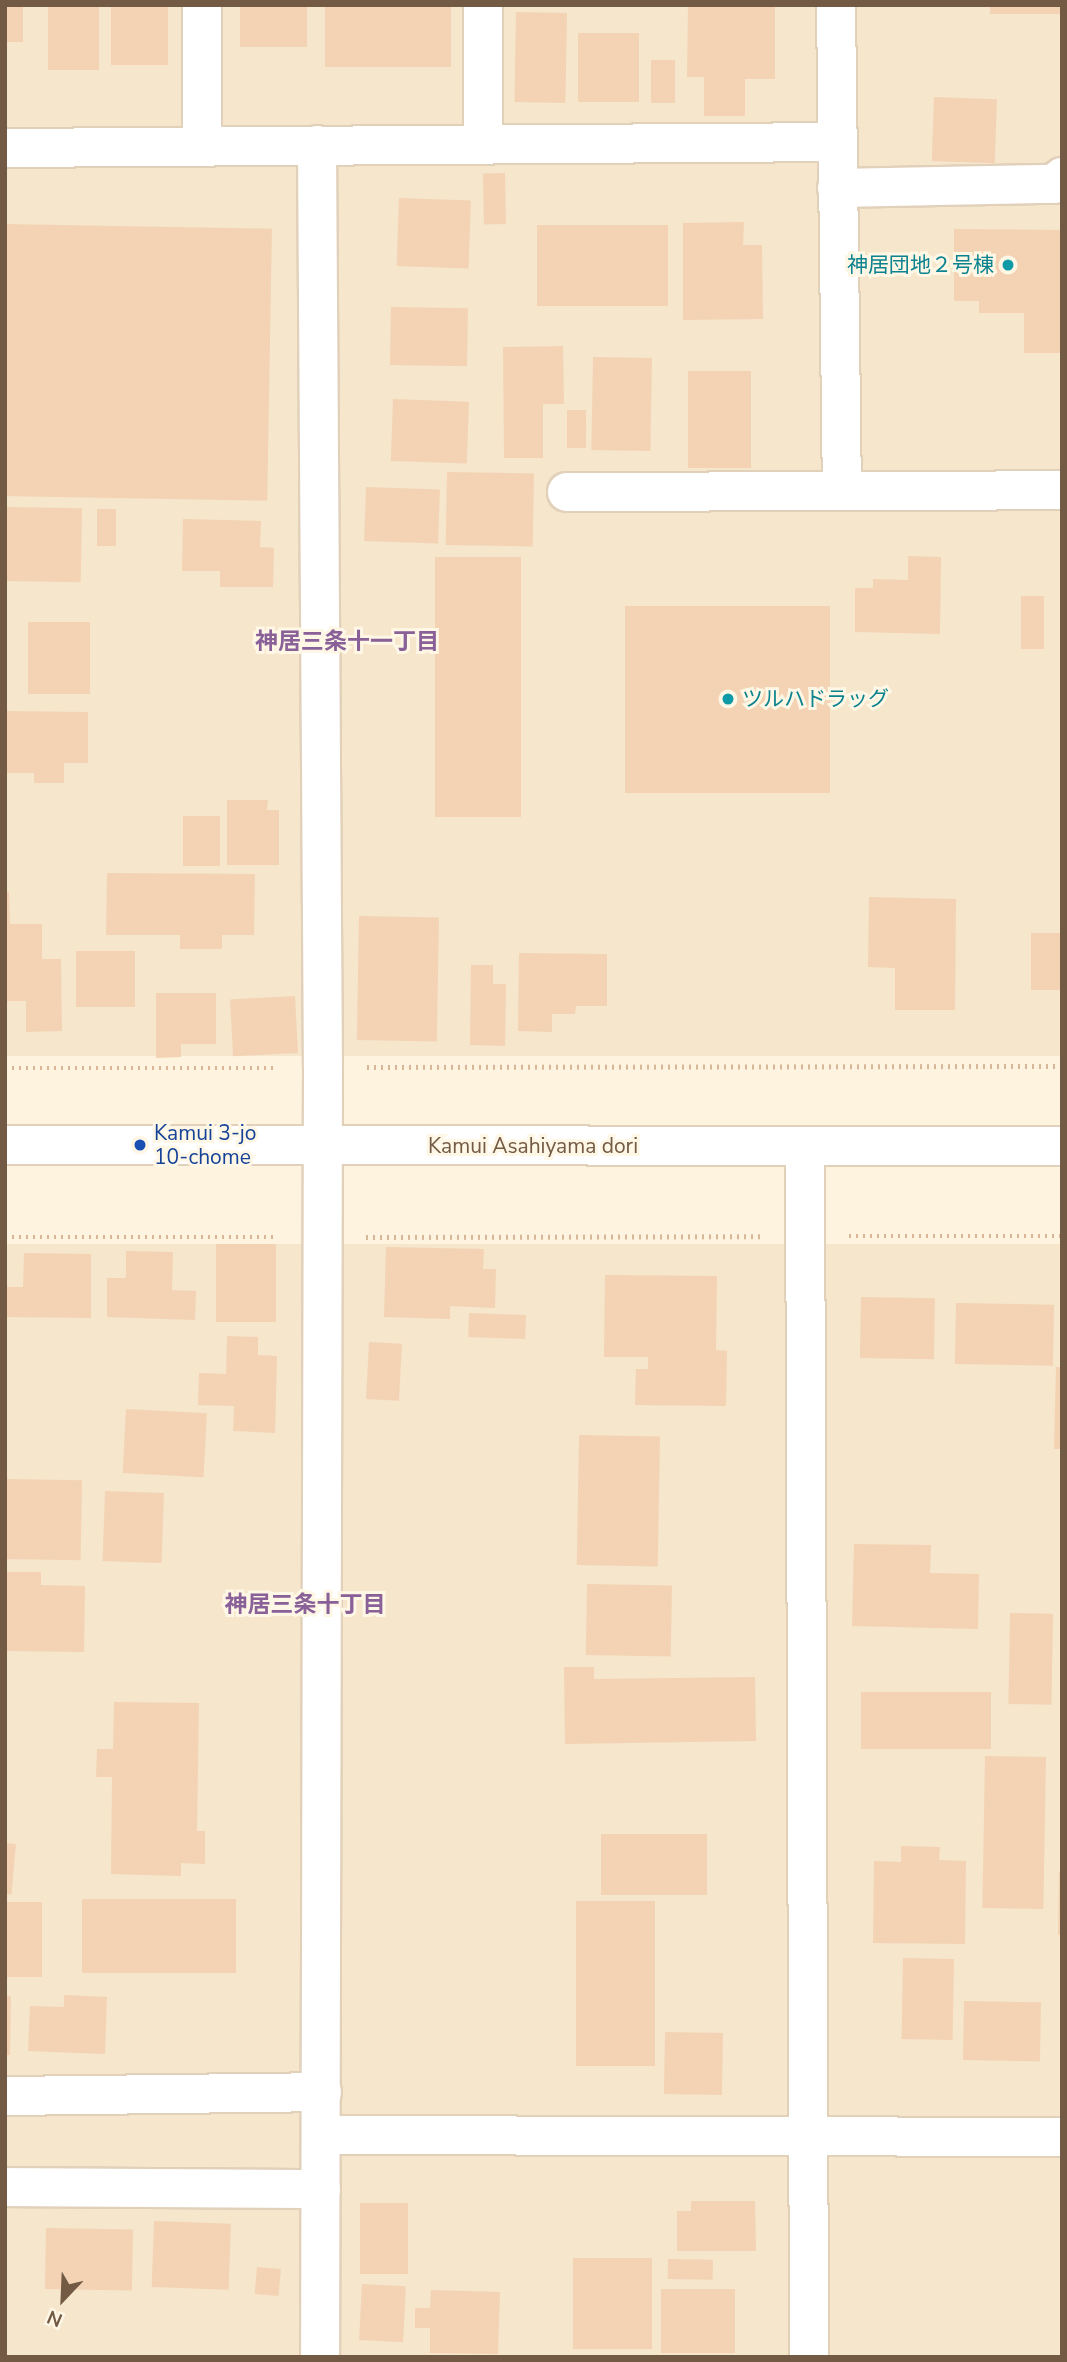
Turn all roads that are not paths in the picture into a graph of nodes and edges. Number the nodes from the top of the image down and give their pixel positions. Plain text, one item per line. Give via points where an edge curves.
1 (202, 5) edge
2 (483, 5) edge
3 (836, 5) edge
4 (835, 142) junction
5 (483, 144) junction
6 (317, 145) junction
7 (202, 146) junction
8 (5, 148) edge
9 (1062, 177) edge
10 (837, 188) junction
11 (1062, 489) edge
12 (842, 491) junction
13 (568, 492) dead end
14 (5, 1145) edge
15 (320, 1146) junction
16 (805, 1146) junction
17 (1062, 1146) edge
18 (322, 2092) junction
19 (5, 2096) edge
20 (321, 2135) junction
21 (810, 2136) junction
22 (1062, 2137) edge
23 (5, 2187) edge
24 (321, 2189) junction
25 (320, 2357) edge
26 (809, 2357) edge

1 - 7 street
2 - 5 street
3 - 4 street
4 - 5 street
4 - 10 street
5 - 6 street
6 - 7 street
6 - 15 street
7 - 8 street
9 - 10 street via 1054,184
10 - 12 street
11 - 12 street
12 - 13 street
14 - 15 street, Kamui Asahiyama dori
15 - 16 street, Kamui Asahiyama dori
15 - 18 street
16 - 17 street, Kamui Asahiyama dori
16 - 21 street
18 - 19 street
18 - 20 street
20 - 21 street
20 - 24 street
21 - 22 street
21 - 26 street
23 - 24 street
24 - 25 street

